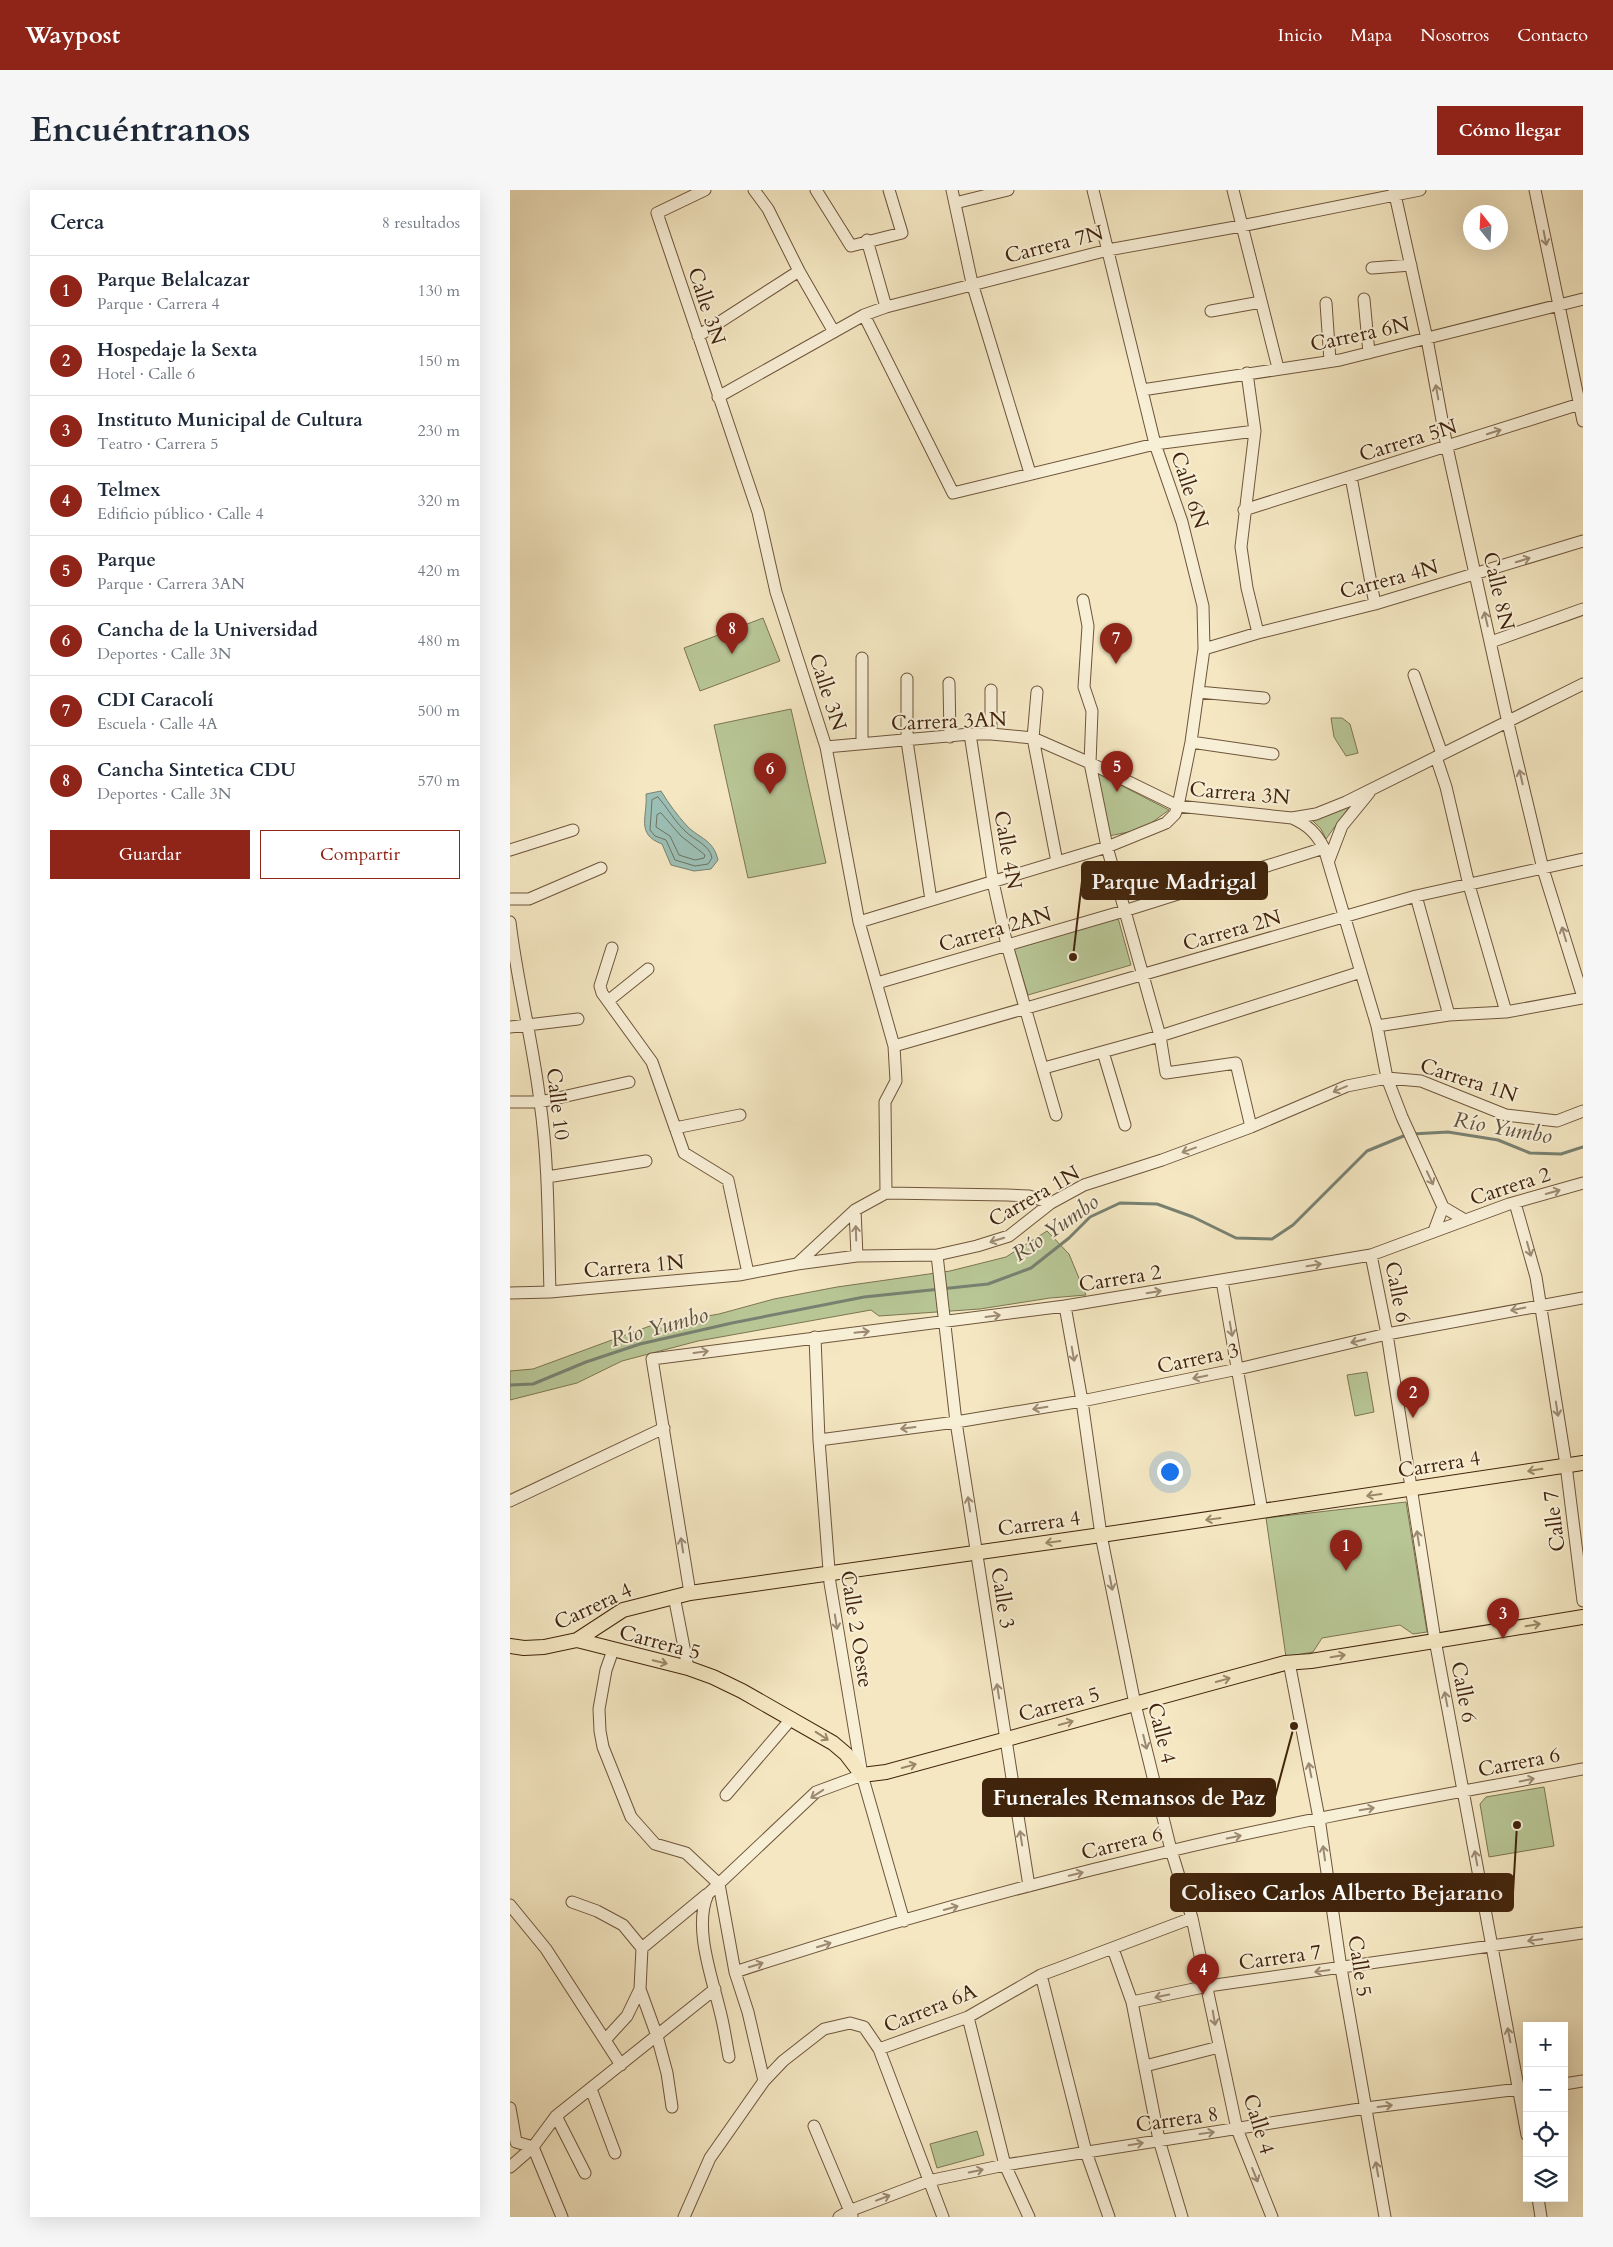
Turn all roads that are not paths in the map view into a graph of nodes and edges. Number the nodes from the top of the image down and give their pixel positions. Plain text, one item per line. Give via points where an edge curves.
1 (705, 190) edge
2 (754, 190) edge
3 (816, 190) edge
4 (889, 190) edge
5 (952, 190) edge
6 (1008, 190) edge
7 (1093, 190) edge
8 (1233, 190) edge
9 (1420, 190) edge
10 (1535, 190) edge
11 (1394, 193) edge
12 (955, 203) junction
13 (1241, 226) junction
14 (867, 240) junction
15 (1108, 250) junction
16 (1410, 265) junction
17 (1372, 268) dead end
18 (798, 271) junction
19 (972, 283) junction
20 (1364, 299) dead end
21 (1583, 299) edge
22 (1261, 302) junction
23 (1326, 303) dead end
24 (1558, 305) junction
25 (886, 307) junction
26 (1211, 311) dead end
27 (864, 315) junction
28 (834, 332) junction
29 (698, 336) junction
30 (1427, 339) junction
31 (1369, 353) junction
32 (1330, 361) junction
33 (1278, 368) junction
34 (1247, 373) junction
35 (1142, 390) junction
36 (718, 397) junction
37 (1581, 404) edge
38 (1583, 421) edge
39 (1255, 431) junction
40 (1155, 444) junction
41 (1447, 448) junction
42 (1030, 474) junction
43 (1351, 477) junction
44 (1244, 510) junction
45 (1583, 541) edge
46 (1476, 574) junction
47 (1083, 600) dead end
48 (1375, 604) junction
49 (1583, 609) edge
50 (1258, 633) junction
51 (1491, 642) junction
52 (1204, 649) junction
53 (862, 658) dead end
54 (1414, 675) dead end
55 (908, 679) dead end
56 (949, 684) dead end
57 (1583, 684) edge
58 (991, 690) dead end
59 (1037, 692) dead end
60 (1198, 692) junction
61 (1264, 698) dead end
62 (1508, 723) junction
63 (970, 734) junction
64 (991, 734) junction
65 (950, 737) junction
66 (1033, 738) junction
67 (907, 741) junction
68 (1191, 742) junction
69 (862, 743) junction
70 (826, 747) junction
71 (1273, 754) dead end
72 (1439, 756) junction
73 (1090, 763) junction
74 (1374, 788) junction
75 (1178, 806) junction
76 (1292, 818) junction
77 (573, 830) dead end
78 (1107, 847) junction
79 (1324, 848) junction
80 (510, 850) edge
81 (1583, 859) edge
82 (1329, 860) junction
83 (1057, 862) junction
84 (601, 868) dead end
85 (1543, 869) junction
86 (994, 882) junction
87 (1469, 885) junction
88 (1416, 896) junction
89 (510, 899) edge
90 (931, 900) junction
91 (1124, 911) junction
92 (1345, 918) junction
93 (510, 922) edge
94 (859, 922) junction
95 (1007, 945) junction
96 (612, 948) dead end
97 (512, 963) edge
98 (648, 969) dead end
99 (1361, 972) junction
100 (1142, 975) junction
101 (877, 983) junction
102 (1583, 998) edge
103 (608, 1002) junction
104 (1024, 1007) junction
105 (1506, 1012) junction
106 (1449, 1015) junction
107 (578, 1019) dead end
108 (528, 1026) junction
109 (1377, 1026) junction
110 (510, 1027) edge
111 (1160, 1036) junction
112 (894, 1046) junction
113 (1104, 1052) junction
114 (1044, 1068) junction
115 (1387, 1078) junction
116 (629, 1082) dead end
117 (510, 1102) edge
118 (540, 1102) junction
119 (1583, 1110) edge
120 (740, 1115) dead end
121 (1056, 1115) dead end
122 (1125, 1125) dead end
123 (1251, 1127) junction
124 (675, 1128) junction
125 (646, 1161) dead end
126 (547, 1177) junction
127 (1583, 1183) edge
128 (886, 1193) junction
129 (1515, 1203) junction
130 (1051, 1204) junction
131 (1443, 1207) junction
132 (856, 1210) junction
133 (1465, 1220) junction
134 (1434, 1231) junction
135 (1371, 1255) junction
136 (857, 1256) junction
137 (937, 1258) junction
138 (798, 1264) junction
139 (748, 1273) junction
140 (1222, 1281) junction
141 (550, 1292) junction
142 (510, 1293) edge
143 (1583, 1298) edge
144 (1540, 1304) junction
145 (1065, 1306) junction
146 (945, 1322) junction
147 (1387, 1334) junction
148 (814, 1337) junction
149 (1238, 1369) junction
150 (1082, 1401) junction
151 (956, 1422) junction
152 (664, 1428) junction
153 (819, 1440) junction
154 (1583, 1463) edge
155 (1566, 1465) junction
156 (1410, 1489) junction
157 (510, 1501) edge
158 (1262, 1511) junction
159 (1101, 1535) junction
160 (976, 1552) junction
161 (828, 1574) junction
162 (690, 1593) junction
163 (674, 1596) junction
164 (1583, 1601) edge
165 (1583, 1617) edge
166 (577, 1640) junction
167 (1435, 1640) junction
168 (510, 1646) edge
169 (612, 1650) junction
170 (1290, 1662) junction
171 (688, 1668) junction
172 (1135, 1704) junction
173 (792, 1718) junction
174 (1006, 1740) junction
175 (1583, 1769) edge
176 (862, 1775) junction
177 (1464, 1792) junction
178 (726, 1795) dead end
179 (1319, 1818) junction
180 (1171, 1850) junction
181 (719, 1884) junction
182 (1029, 1886) junction
183 (708, 1894) junction
184 (572, 1902) dead end
185 (510, 1905) edge
186 (1192, 1918) junction
187 (904, 1921) junction
188 (1583, 1933) edge
189 (1492, 1946) junction
190 (642, 1948) junction
191 (1113, 1949) junction
192 (1341, 1968) junction
193 (735, 1972) junction
194 (1041, 1975) junction
195 (1208, 1986) junction
196 (640, 1989) junction
197 (715, 1989) junction
198 (1132, 2002) junction
199 (968, 2017) junction
200 (657, 2036) junction
201 (605, 2040) junction
202 (1219, 2047) junction
203 (879, 2049) junction
204 (729, 2057) dead end
205 (621, 2065) junction
206 (1145, 2066) junction
207 (764, 2081) junction
208 (1583, 2081) edge
209 (1568, 2083) edge
210 (1523, 2088) edge
211 (591, 2089) junction
212 (510, 2108) edge
213 (672, 2108) dead end
214 (1366, 2108) junction
215 (556, 2116) junction
216 (814, 2126) dead end
217 (1237, 2129) junction
218 (1159, 2140) junction
219 (513, 2141) edge
220 (533, 2147) junction
221 (1086, 2152) junction
222 (615, 2153) dead end
223 (1005, 2165) junction
224 (510, 2167) edge
225 (585, 2173) dead end
226 (928, 2181) junction
227 (1539, 2202) edge
228 (847, 2215) edge
229 (562, 2217) edge
230 (684, 2217) edge
231 (943, 2217) edge
232 (1029, 2217) edge
233 (1109, 2217) edge
234 (1182, 2217) edge
235 (1272, 2217) edge
236 (1385, 2217) edge
237 (1541, 2217) edge

1 - 29 street, Calle 3N via 657,214
2 - 18 street via 768,210
3 - 14 street via 851,246
4 - 14 street via 902,233
5 - 12 street
6 - 12 street
7 - 15 street, Calle 6N
8 - 13 street
9 - 11 street, Carrera 7N
10 -> 24 street
11 - 13 street, Carrera 7N
11 - 16 street, Calle 8N
12 - 19 street
13 - 15 street, Carrera 7N
13 - 22 street
14 - 25 street
15 - 19 street, Carrera 7N
15 - 35 street, Calle 6N
16 - 17 street
16 - 30 street, Calle 8N
18 - 28 street
18 - 29 street
19 - 25 street, Carrera 7N
19 - 42 street
20 - 31 street
21 - 24 street, Carrera 6N
22 - 26 street
22 - 33 street
23 - 32 street
24 - 30 street, Carrera 6N
24 - 37 street
25 - 27 street, Carrera 7N
27 - 28 street, Carrera 7N
27 - 42 street via 952,493
28 - 36 street, Carrera 7N
29 - 36 street, Calle 3N
30 - 31 street, Carrera 6N
41 -> 30 street, Calle 8N
31 - 32 street, Carrera 6N
32 - 33 street, Carrera 6N
33 - 34 street, Carrera 6N
34 - 35 street, Carrera 6N
34 - 39 street
35 - 40 street, Calle 6N
36 - 70 street, Calle 3N via 758,512 776,592
37 - 38 street
41 -> 37 street, Carrera 5N
39 - 40 street
39 - 44 street
40 - 42 street
40 - 52 street, Calle 6N via 1196,571 1203,606
41 - 43 street, Carrera 5N
41 - 46 street, Calle 8N
43 - 44 street, Carrera 5N
43 - 48 street
44 - 50 street via 1241,548
46 -> 45 street, Carrera 4N
46 - 48 street, Carrera 4N
51 -> 46 street, Calle 8N
47 - 73 street via 1088,626 1084,687 1092,710
48 - 50 street, Carrera 4N
49 - 51 street
50 - 52 street, Carrera 4N
51 - 62 street, Calle 8N
52 - 60 street, Calle 6N
53 - 69 street
54 - 72 street
55 - 67 street
56 - 65 street
57 - 62 street, Carrera 3N
58 - 64 street
59 - 66 street
60 - 61 street
60 - 68 street, Calle 6N
62 - 72 street, Carrera 3N
85 -> 62 street, Calle 8N
63 - 64 street, Carrera 3AN
63 - 65 street, Carrera 3AN
63 - 86 street, Calle 4N
64 - 66 street, Carrera 3AN
65 - 67 street, Carrera 3AN
66 - 73 street, Carrera 3AN
66 - 83 street
67 - 69 street, Carrera 3AN
67 - 90 street
68 - 71 street
68 - 75 street, Calle 6N
69 - 70 street, Carrera 3AN
70 - 94 street, Calle 3N
72 - 74 street, Carrera 3N
72 - 87 street
73 - 75 street, Carrera 3AN
73 - 78 street
74 - 76 street, Carrera 3N via 1316,814
74 - 82 street via 1342,826
75 - 76 street, Carrera 3N
75 - 78 street, Carrera 3N via 1166,823
76 - 79 street via 1306,824
77 - 80 street
78 - 83 street, Carrera 3N
78 - 91 street
79 - 82 street
79 - 91 street, Carrera 2AN
81 - 85 street, Carrera 2N
82 - 92 street
83 - 86 street, Carrera 3N
84 - 89 street via 529,899
85 - 87 street, Carrera 2N
102 -> 85 street, Calle 8N
86 - 90 street, Carrera 3N
86 - 95 street, Calle 4N
87 - 88 street, Carrera 2N
87 - 105 street
88 - 92 street, Carrera 2N
88 - 106 street
90 - 94 street, Carrera 3N
91 - 95 street, Carrera 2AN
91 - 100 street
92 - 99 street
92 - 100 street, Carrera 2N
93 - 97 street, Calle 10
94 - 101 street, Calle 3N
95 - 101 street, Carrera 2AN
95 - 104 street, Calle 4N
96 - 103 street via 600,986
97 - 108 street, Calle 10
98 - 103 street
99 - 109 street
99 - 111 street
100 - 104 street, Carrera 2N
100 - 111 street
101 - 112 street, Calle 3N
102 - 105 street
103 - 124 street via 652,1062
104 - 112 street, Carrera 2N
104 - 114 street, Calle 4N
105 - 106 street
106 - 109 street
107 - 108 street
108 - 110 street
108 - 118 street, Calle 10
109 - 115 street
111 - 113 street
111 - 123 street via 1166,1073 1236,1063
112 - 128 street, Calle 3N via 896,1081 885,1102
113 - 114 street
113 - 122 street
114 - 121 street, Calle 4N
115 - 119 street, Carrera 1N via 1421,1081 1506,1116 1557,1121
115 -> 123 street, Carrera 1N via 1347,1086
115 -> 131 street
116 - 118 street
117 - 118 street
118 - 126 street, Calle 10
120 - 124 street
123 -> 130 street, Carrera 1N via 1084,1185
124 - 139 street via 684,1153 728,1180
125 - 126 street
126 - 141 street, Calle 10
129 -> 127 street, Carrera 2
128 - 130 street via 1029,1196
128 - 132 street
129 - 133 street, Carrera 2
129 -> 144 street, Calle 7 via 1531,1254
130 -> 137 street, Carrera 1N via 1009,1236
131 - 133 street
131 - 134 street
136 -> 132 street
132 - 138 street
133 - 134 street, Carrera 2
134 - 135 street, Carrera 2
140 -> 135 street, Carrera 2
135 - 147 street, Calle 6
136 - 137 street, Carrera 1N
136 - 138 street, Carrera 1N
137 - 146 street, Calle 3
138 - 139 street, Carrera 1N
139 - 141 street, Carrera 1N
145 -> 140 street, Carrera 2
140 -> 149 street
141 - 142 street, Carrera 1N
143 - 144 street, Carrera 3
144 -> 147 street, Carrera 3
144 -> 155 street, Calle 7
146 -> 145 street, Carrera 2
145 -> 150 street, Calle 4
148 -> 146 street, Carrera 2
146 - 151 street, Calle 3
147 -> 149 street, Carrera 3
147 - 156 street, Calle 6
152 -> 148 street, Carrera 2 via 652,1359
148 - 153 street, Calle 2 Oeste
149 -> 150 street, Carrera 3
149 - 158 street
150 -> 151 street, Carrera 3
150 - 159 street, Calle 4
151 -> 153 street, Carrera 3
160 -> 151 street, Calle 3
152 - 157 street
162 -> 152 street
153 - 161 street, Calle 2 Oeste
154 - 155 main road, Carrera 4
155 -> 156 main road, Carrera 4
155 - 164 street, Calle 7
156 -> 158 main road, Carrera 4
167 -> 156 street, Calle 6
158 -> 159 main road, Carrera 4
159 -> 160 main road, Carrera 4
159 -> 172 street, Calle 4
160 - 161 main road, Carrera 4
174 -> 160 street, Calle 3
161 - 162 main road, Carrera 4
161 -> 176 street, Calle 2 Oeste
162 - 163 main road, Carrera 4
163 - 166 main road, Carrera 4 via 623,1610
163 - 171 street
167 -> 165 main road, Carrera 5
166 - 168 main road, Carrera 4 via 544,1647
166 - 169 main road, Carrera 5
170 -> 167 main road, Carrera 5
177 -> 167 street, Calle 6
169 -> 171 main road, Carrera 5
169 - 181 street via 599,1709 600,1730 608,1761 631,1817 655,1844 686,1853
172 -> 170 main road, Carrera 5
179 -> 170 street, Calle 5
171 - 173 main road, Carrera 5 via 742,1691
174 -> 172 main road, Carrera 5
172 -> 180 street, Calle 4
173 -> 176 main road, Carrera 5 via 833,1743
173 - 178 street
176 -> 174 main road, Carrera 5 via 886,1772
182 -> 174 street, Calle 3
177 -> 175 street, Carrera 6
176 -> 181 street via 816,1792
176 - 187 street, Calle 2 Oeste
179 -> 177 street, Carrera 6
189 -> 177 street, Calle 6
180 -> 179 street, Carrera 6
192 -> 179 street, Calle 5
182 -> 180 street, Carrera 6
180 - 186 street, Calle 4
181 - 183 street
181 - 193 street
187 -> 182 street, Carrera 6
183 - 190 street
183 - 197 street via 703,1905 702,1925
184 - 190 street via 623,1924
185 - 201 street via 546,1949
186 - 191 street, Carrera 6A
186 - 195 street, Calle 4
193 -> 187 street, Carrera 6
188 -> 189 street, Carrera 7
189 - 192 street, Carrera 7
210 -> 189 street, Calle 6
190 - 196 street
191 - 194 street, Carrera 6A
191 - 198 street
192 -> 195 street, Carrera 7
192 - 214 street, Calle 5
193 - 207 street
194 - 199 street, Carrera 6A
194 - 221 street
195 -> 198 street, Carrera 7
195 -> 202 street, Calle 4
196 - 200 street
196 - 201 street via 627,2016
197 - 200 street
197 - 204 street
198 - 206 street
199 - 203 street, Carrera 6A
199 - 223 street
200 - 205 street
200 - 213 street
201 - 205 street
202 - 206 street
202 - 217 street, Calle 4
203 - 207 street, Carrera 6A via 864,2027 838,2024 824,2029
203 - 226 street
205 - 211 street
206 - 218 street
207 - 230 street, Carrera 6A via 710,2158
208 - 209 street
214 -> 210 street, Carrera 8
211 - 215 street
211 - 222 street
212 - 219 street
214 - 217 street, Carrera 8
236 -> 214 street, Calle 5
215 - 220 street
215 - 225 street
216 - 228 street
218 -> 217 street, Carrera 8
217 -> 235 street, Calle 4
221 -> 218 street, Carrera 8
218 - 234 street
219 - 220 street
220 - 224 street
220 - 229 street
221 - 223 street, Carrera 8
221 - 233 street
226 -> 223 street, Carrera 8
223 - 232 street
228 -> 226 street, Carrera 8
226 - 231 street
227 - 237 street

